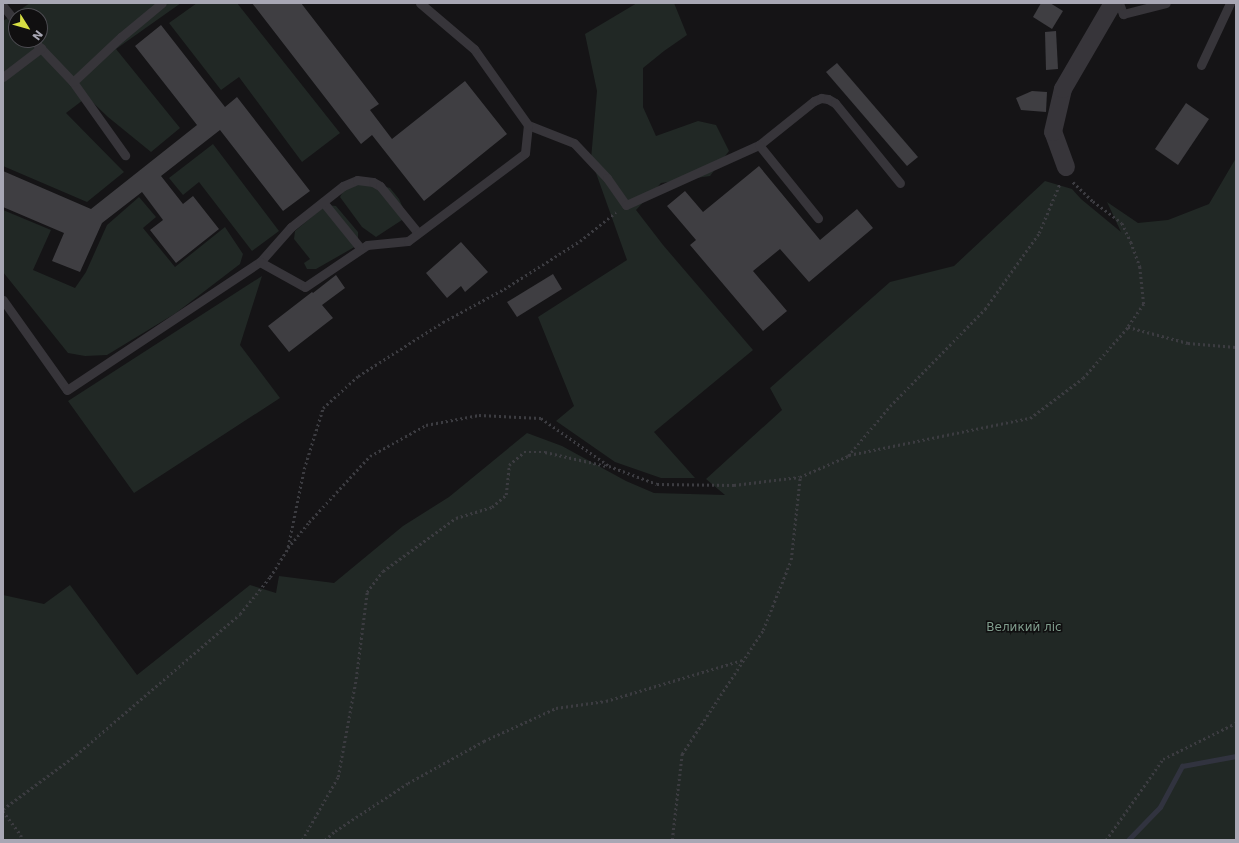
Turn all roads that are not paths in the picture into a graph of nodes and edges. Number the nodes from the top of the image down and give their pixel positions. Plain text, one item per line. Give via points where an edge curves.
1 (162, 3) edge
2 (420, 3) edge
3 (1113, 3) edge
4 (1120, 3) edge
5 (1166, 3) edge
6 (1230, 3) edge
7 (41, 48) joint
8 (1201, 65) dead end
9 (3, 77) edge
10 (73, 82) junction
11 (528, 125) junction
12 (760, 145) junction
13 (125, 155) dead end
14 (1066, 167) road end
15 (900, 183) dead end
16 (323, 202) junction
17 (818, 218) dead end
18 (418, 233) junction
19 (361, 248) junction
20 (260, 262) junction
21 (3, 300) edge

1 - 10 lane
2 - 11 lane via 474,49
3 - 14 street via 1063,89 1053,132
4 - 5 lane via 1123,14
6 - 8 lane
7 - 9 lane
7 - 10 lane
10 - 13 lane
11 - 12 lane via 574,143 607,178 626,205
11 - 18 lane via 525,153
12 - 15 lane via 814,101 828,99 835,103
12 - 17 lane
16 - 18 lane via 350,182 373,182 385,191
16 - 19 lane
16 - 20 lane via 291,227
18 - 19 lane via 408,241 367,245
19 - 20 lane via 305,287
20 - 21 lane via 67,390

